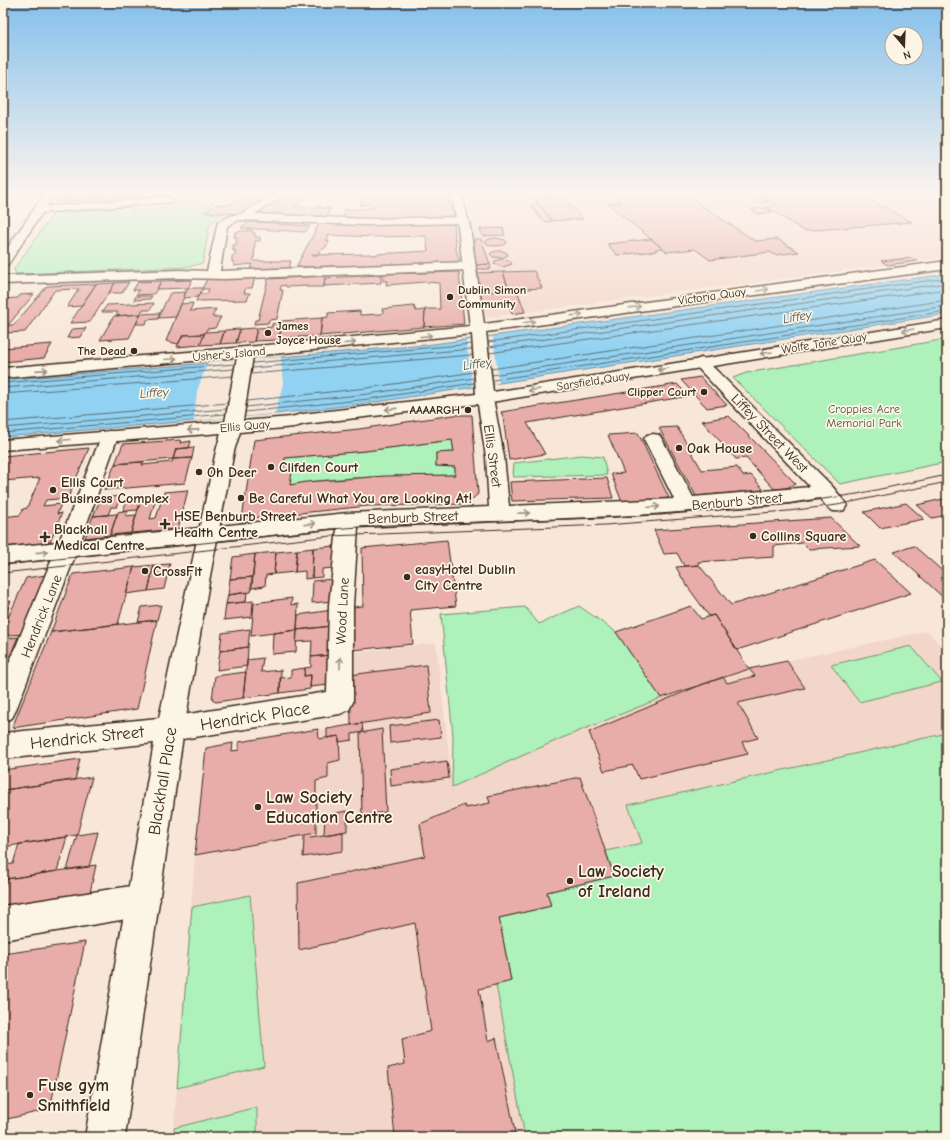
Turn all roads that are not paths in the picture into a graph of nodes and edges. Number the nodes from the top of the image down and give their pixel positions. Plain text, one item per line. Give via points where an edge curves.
1 (15, 245) edge
2 (219, 245) edge
3 (466, 245) edge
4 (3, 263) edge
5 (947, 265) edge
6 (469, 266) junction
7 (214, 274) junction
8 (3, 280) edge
9 (947, 324) edge
10 (479, 334) junction
11 (246, 356) junction
12 (701, 363) junction
13 (3, 373) edge
14 (485, 393) junction
15 (234, 422) junction
16 (109, 436) junction
17 (653, 439) dead end
18 (3, 445) edge
19 (831, 498) joint
20 (687, 505) junction
21 (500, 514) junction
22 (348, 520) junction
23 (208, 534) junction
24 (3, 556) edge
25 (64, 558) junction
26 (340, 702) joint
27 (3, 710) edge
28 (170, 729) junction
29 (3, 746) edge
30 (144, 900) junction
31 (3, 923) edge
32 (102, 1133) edge

1 - 4 street
2 - 7 street
3 - 6 street, Ellis Street
10 -> 5 street, Victoria Quay via 638,306
6 - 7 street
6 - 10 street, Ellis Street
7 - 8 street
9 -> 12 street, Wolfe Tone Quay
11 -> 10 street, Usher's Island via 388,340
10 - 14 street, Ellis Street
13 -> 11 street, Usher's Island
11 - 15 street, Blackhall Place
12 -> 14 street, Sarsfield Quay
12 - 19 street, Liffey Street West
14 -> 15 street, Ellis Quay via 302,418 294,422
14 - 21 street, Ellis Street
15 -> 16 street, Ellis Quay
15 - 23 street, Blackhall Place via 225,451
16 -> 18 street, Ellis Quay
16 - 25 street, Hendrick Lane
17 - 20 street
19 - 20 street, Benburb Street via 789,496
21 -> 20 street, Benburb Street
21 - 22 street, Benburb Street
23 -> 22 street, Benburb Street
26 -> 22 street, Wood Lane via 341,605
23 - 25 street, Benburb Street
23 - 28 street, Blackhall Place
24 -> 25 street, Benburb Street
25 - 27 street, Hendrick Lane
26 - 28 street, Hendrick Place
28 - 29 street, Hendrick Street
28 - 30 street, Blackhall Place
30 - 31 street
30 - 32 street, Blackhall Place

